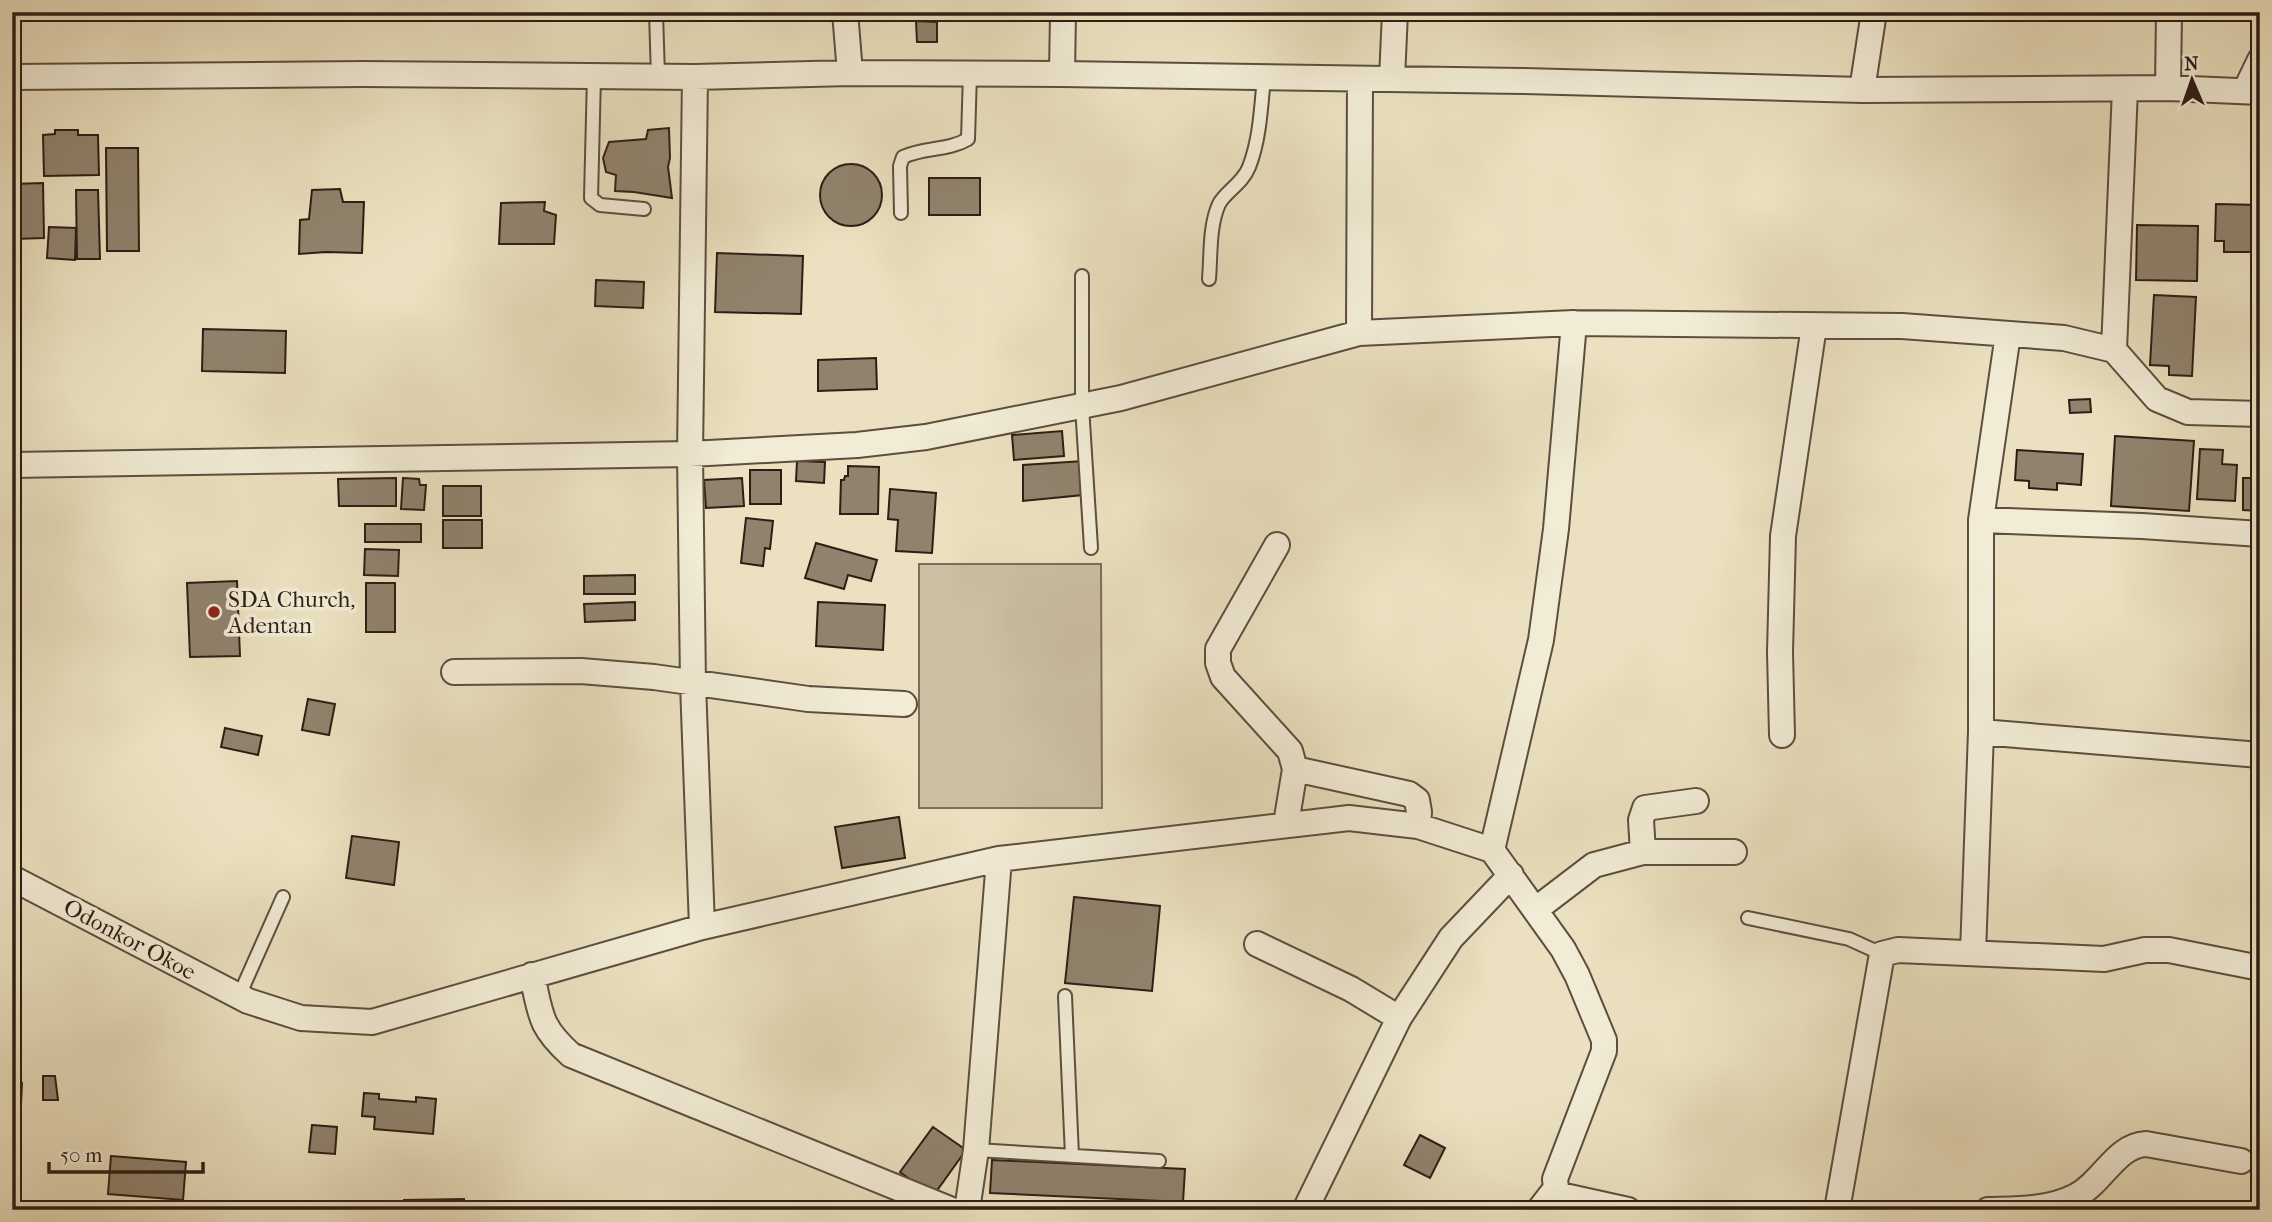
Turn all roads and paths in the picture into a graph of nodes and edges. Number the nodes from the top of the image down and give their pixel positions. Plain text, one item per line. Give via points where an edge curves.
1 (656, 12) edge
2 (845, 12) edge
3 (1395, 12) edge
4 (1874, 12) edge
5 (2169, 12) edge
6 (1067, 13) edge
7 (2260, 60) edge
8 (850, 73) junction
9 (970, 74) junction
10 (1062, 74) junction
11 (594, 76) junction
12 (12, 77) edge
13 (658, 77) junction
14 (695, 77) junction
15 (1264, 77) junction
16 (1360, 79) junction
17 (1392, 79) junction
18 (2168, 88) junction
19 (2125, 89) junction
20 (1862, 90) junction
21 (2252, 91) edge
22 (644, 209) dead end
23 (901, 213) dead end
24 (1082, 276) dead end
25 (1209, 279) dead end
26 (1574, 323) junction
27 (1814, 326) junction
28 (1359, 333) junction
29 (2008, 334) junction
30 (2114, 350) junction
31 (1082, 405) junction
32 (2260, 414) edge
33 (690, 454) junction
34 (12, 465) edge
35 (1981, 520) junction
36 (2260, 534) edge
37 (1277, 545) dead end
38 (1091, 548) dead end
39 (454, 672) dead end
40 (693, 684) junction
41 (904, 704) dead end
42 (1982, 732) junction
43 (1782, 735) dead end
44 (2260, 755) edge
45 (1295, 769) junction
46 (1696, 801) dead end
47 (1286, 824) junction
48 (1418, 826) junction
49 (1492, 850) junction
50 (1643, 852) junction
51 (1734, 852) dead end
52 (999, 859) junction
53 (1511, 875) junction
54 (12, 878) edge
55 (283, 897) dead end
56 (1535, 910) junction
57 (1748, 918) dead end
58 (702, 927) junction
59 (1257, 944) dead end
60 (1973, 953) junction
61 (1882, 954) junction
62 (2260, 968) edge
63 (532, 975) junction
64 (1065, 996) dead end
65 (243, 998) junction
66 (1399, 1018) junction
67 (976, 1150) junction
68 (1072, 1156) junction
69 (1159, 1161) dead end
70 (2241, 1161) dead end
71 (1556, 1188) junction
72 (952, 1210) edge
73 (967, 1210) edge
74 (1305, 1210) edge
75 (1539, 1210) edge
76 (1628, 1210) edge
77 (1838, 1210) edge
78 (1988, 1210) edge

1 - 13 lane
2 - 8 street
3 - 17 street
4 - 20 street
5 - 18 street
6 - 10 street
7 - 21 street
8 - 9 street
8 - 14 street
9 - 10 street
9 - 23 lane via 968,139 957,146 903,157
10 - 15 street
11 - 12 street
11 - 13 street
11 - 22 lane via 591,198 600,205
13 - 14 street
14 - 33 street
15 - 16 street
15 - 25 lane via 1256,147 1247,171 1220,202
16 - 17 street
16 - 28 street
17 - 20 street
18 - 19 street
18 - 21 street
19 - 20 street
19 - 30 street
24 - 31 lane
26 - 27 street
26 - 28 street
26 - 49 street via 1541,640
27 - 29 street via 1902,326
27 - 43 street via 1783,536
28 - 31 street
29 - 30 street via 2064,338
29 - 35 street
30 - 32 street via 2157,399 2188,412
31 - 33 street via 926,437
31 - 38 lane
33 - 34 street
33 - 40 street
35 - 36 street
35 - 42 street
37 - 45 street via 1218,649 1218,663 1223,677 1290,751
39 - 40 street via 581,671
40 - 41 street via 808,699
40 - 58 street
42 - 44 street
42 - 60 street
45 - 47 street
45 - 48 street via 1409,793 1417,800
46 - 50 street via 1644,808
47 - 48 street, Odonkor Okoe via 1349,818
47 - 52 street, Odonkor Okoe
48 - 49 street, Odonkor Okoe
49 - 53 street
50 - 51 street
50 - 56 street via 1594,864
52 - 58 street, Odonkor Okoe
52 - 67 street
53 - 56 street
53 - 66 street via 1451,938
54 - 65 street, Odonkor Okoe
55 - 65 lane
56 - 71 street via 1577,975 1605,1051 1555,1179
57 - 61 lane via 1849,939
58 - 63 street, Odonkor Okoe
59 - 66 street via 1336,981
60 - 61 street via 1898,950
60 - 62 street via 2104,959 2169,950
61 - 77 street
63 - 65 street, Odonkor Okoe via 372,1023 301,1018
63 - 72 street via 543,1024 571,1055
64 - 68 lane
66 - 74 street
67 - 68 lane
67 - 73 street
68 - 69 lane
70 - 78 street via 2137,1144 2073,1198 2046,1207
71 - 75 street
71 - 76 street via 1560,1195

